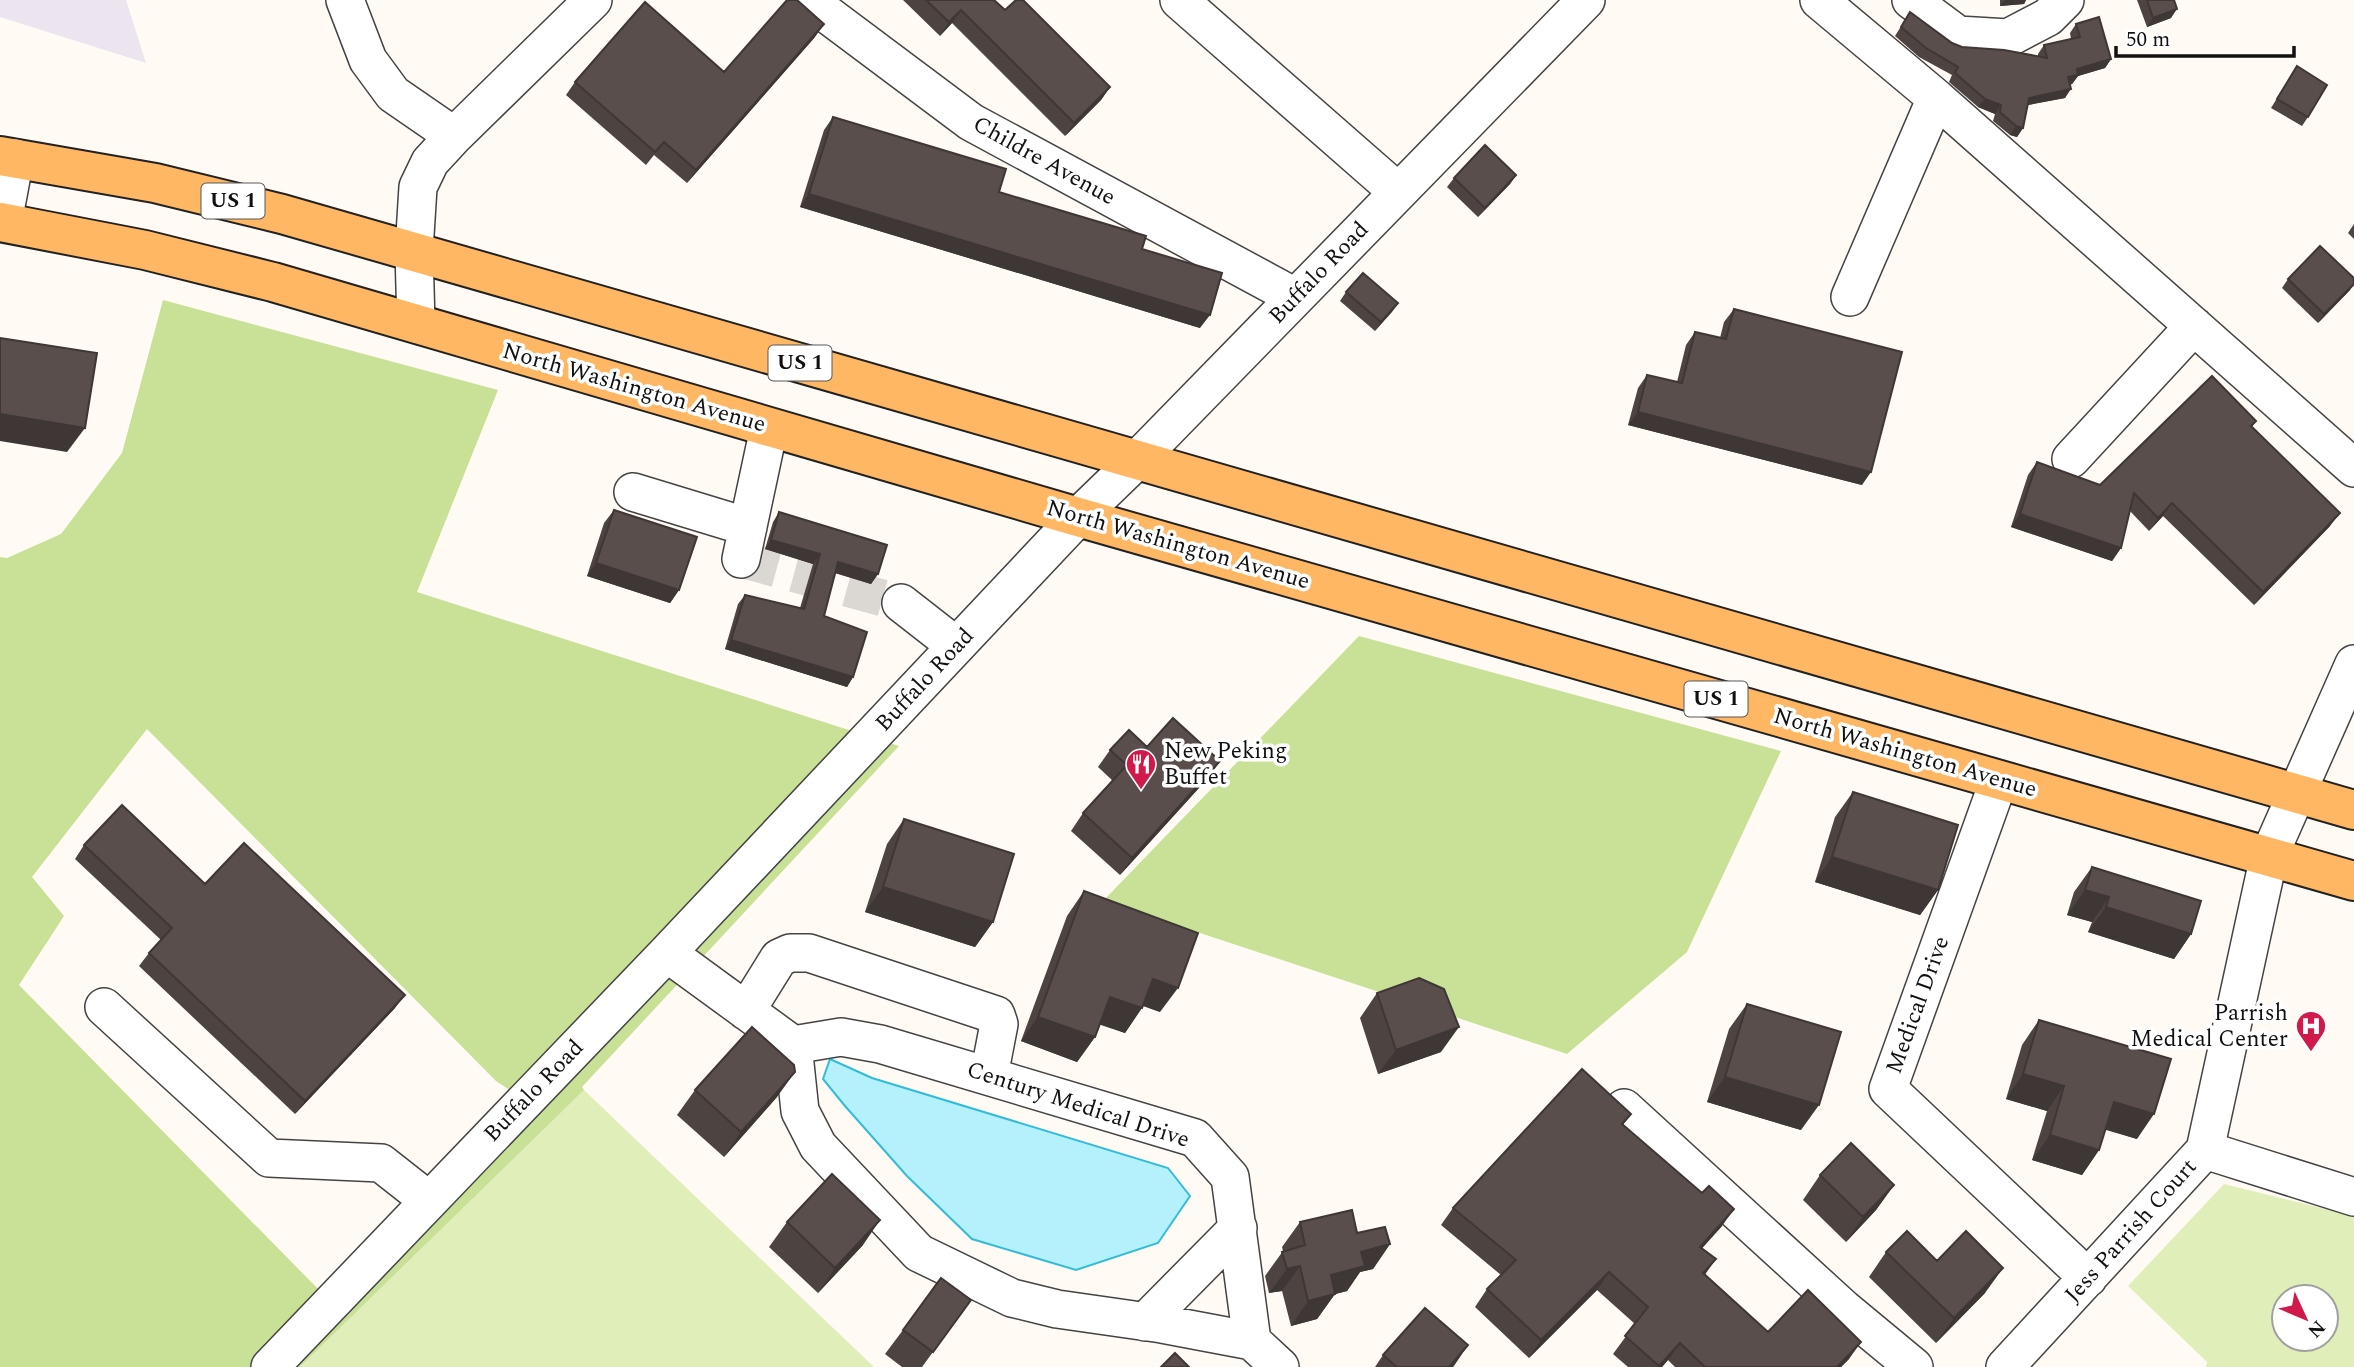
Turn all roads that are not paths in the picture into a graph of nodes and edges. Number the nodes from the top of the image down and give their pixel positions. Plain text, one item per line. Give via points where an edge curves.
1 (345, 0) edge
2 (593, 0) edge
3 (808, 0) edge
4 (1180, 0) edge
5 (1586, 0) edge
6 (1819, 0) edge
7 (1912, 0) edge
8 (2065, 0) edge
9 (1936, 98) junction
10 (454, 136) junction
11 (5, 154) edge
12 (1398, 192) junction
13 (2, 222) edge
14 (414, 251) junction
15 (1296, 297) junction
16 (1850, 297) dead end
17 (416, 324) junction
18 (2194, 327) junction
19 (769, 428) junction
20 (2071, 459) dead end
21 (1137, 460) junction
22 (2354, 468) edge
23 (633, 492) dead end
24 (1078, 517) junction
25 (901, 603) tunnel mouth
26 (956, 646) junction
27 (2354, 664) edge
28 (1999, 780) junction
29 (2295, 793) junction
30 (2354, 810) edge
31 (2269, 856) junction
32 (2354, 881) edge
33 (667, 953) junction
34 (104, 1007) dead end
35 (746, 1011) junction
36 (793, 1045) junction
37 (989, 1076) junction
38 (1624, 1108) edge
39 (2205, 1150) junction
40 (2354, 1198) edge
41 (428, 1200) junction
42 (1238, 1228) junction
43 (2088, 1278) junction
44 (1145, 1322) junction
45 (1252, 1341) junction
46 (270, 1367) edge
47 (1280, 1367) edge
48 (1914, 1367) edge
49 (2006, 1367) edge

1 - 10 street via 368,60 393,94
2 - 10 street
3 - 15 street, Childre Avenue via 971,122
4 - 12 street
5 - 12 street, Buffalo Road
6 - 9 street
7 - 8 street via 1958,35 2008,37 2048,18
9 - 16 street
9 - 18 street
10 - 14 street via 430,162 418,187
11 - 13 street
11 - 14 main road, US 1 via 216,197
12 - 15 street, Buffalo Road
13 - 17 main road, North Washington Avenue / US 1 via 145,250
14 - 17 street
14 - 21 main road, US 1
15 - 21 street, Buffalo Road
17 - 19 main road, North Washington Avenue / US 1
18 - 20 street
18 - 22 street
19 - 23 street via 745,543
19 - 24 main road, North Washington Avenue / US 1
21 - 24 street, Buffalo Road
21 - 29 main road, US 1
24 - 26 street, Buffalo Road
24 - 28 main road, North Washington Avenue / US 1
25 - 26 street
26 - 33 street, Buffalo Road
27 - 29 street, Jess Parrish Court
28 - 31 main road, North Washington Avenue / US 1
28 - 43 street, Medical Drive via 1888,1089
29 - 30 main road, US 1
29 - 31 street, Jess Parrish Court
31 - 32 main road, North Washington Avenue / US 1
31 - 39 street, Jess Parrish Court
33 - 35 street
33 - 41 street, Buffalo Road
34 - 41 street via 270,1158 381,1163
35 - 36 street
35 - 37 street via 779,958 809,953 996,1015 999,1024
36 - 37 street, Century Medical Drive via 841,1037
36 - 44 street via 800,1111 818,1146 919,1253 1012,1298
37 - 42 street, Century Medical Drive via 1195,1138 1230,1177
38 - 48 street
39 - 40 street
39 - 43 street, Jess Parrish Court
41 - 46 street, Buffalo Road
42 - 44 street
42 - 45 street, Century Medical Drive
43 - 49 street, Jess Parrish Court
44 - 45 street
45 - 47 street

